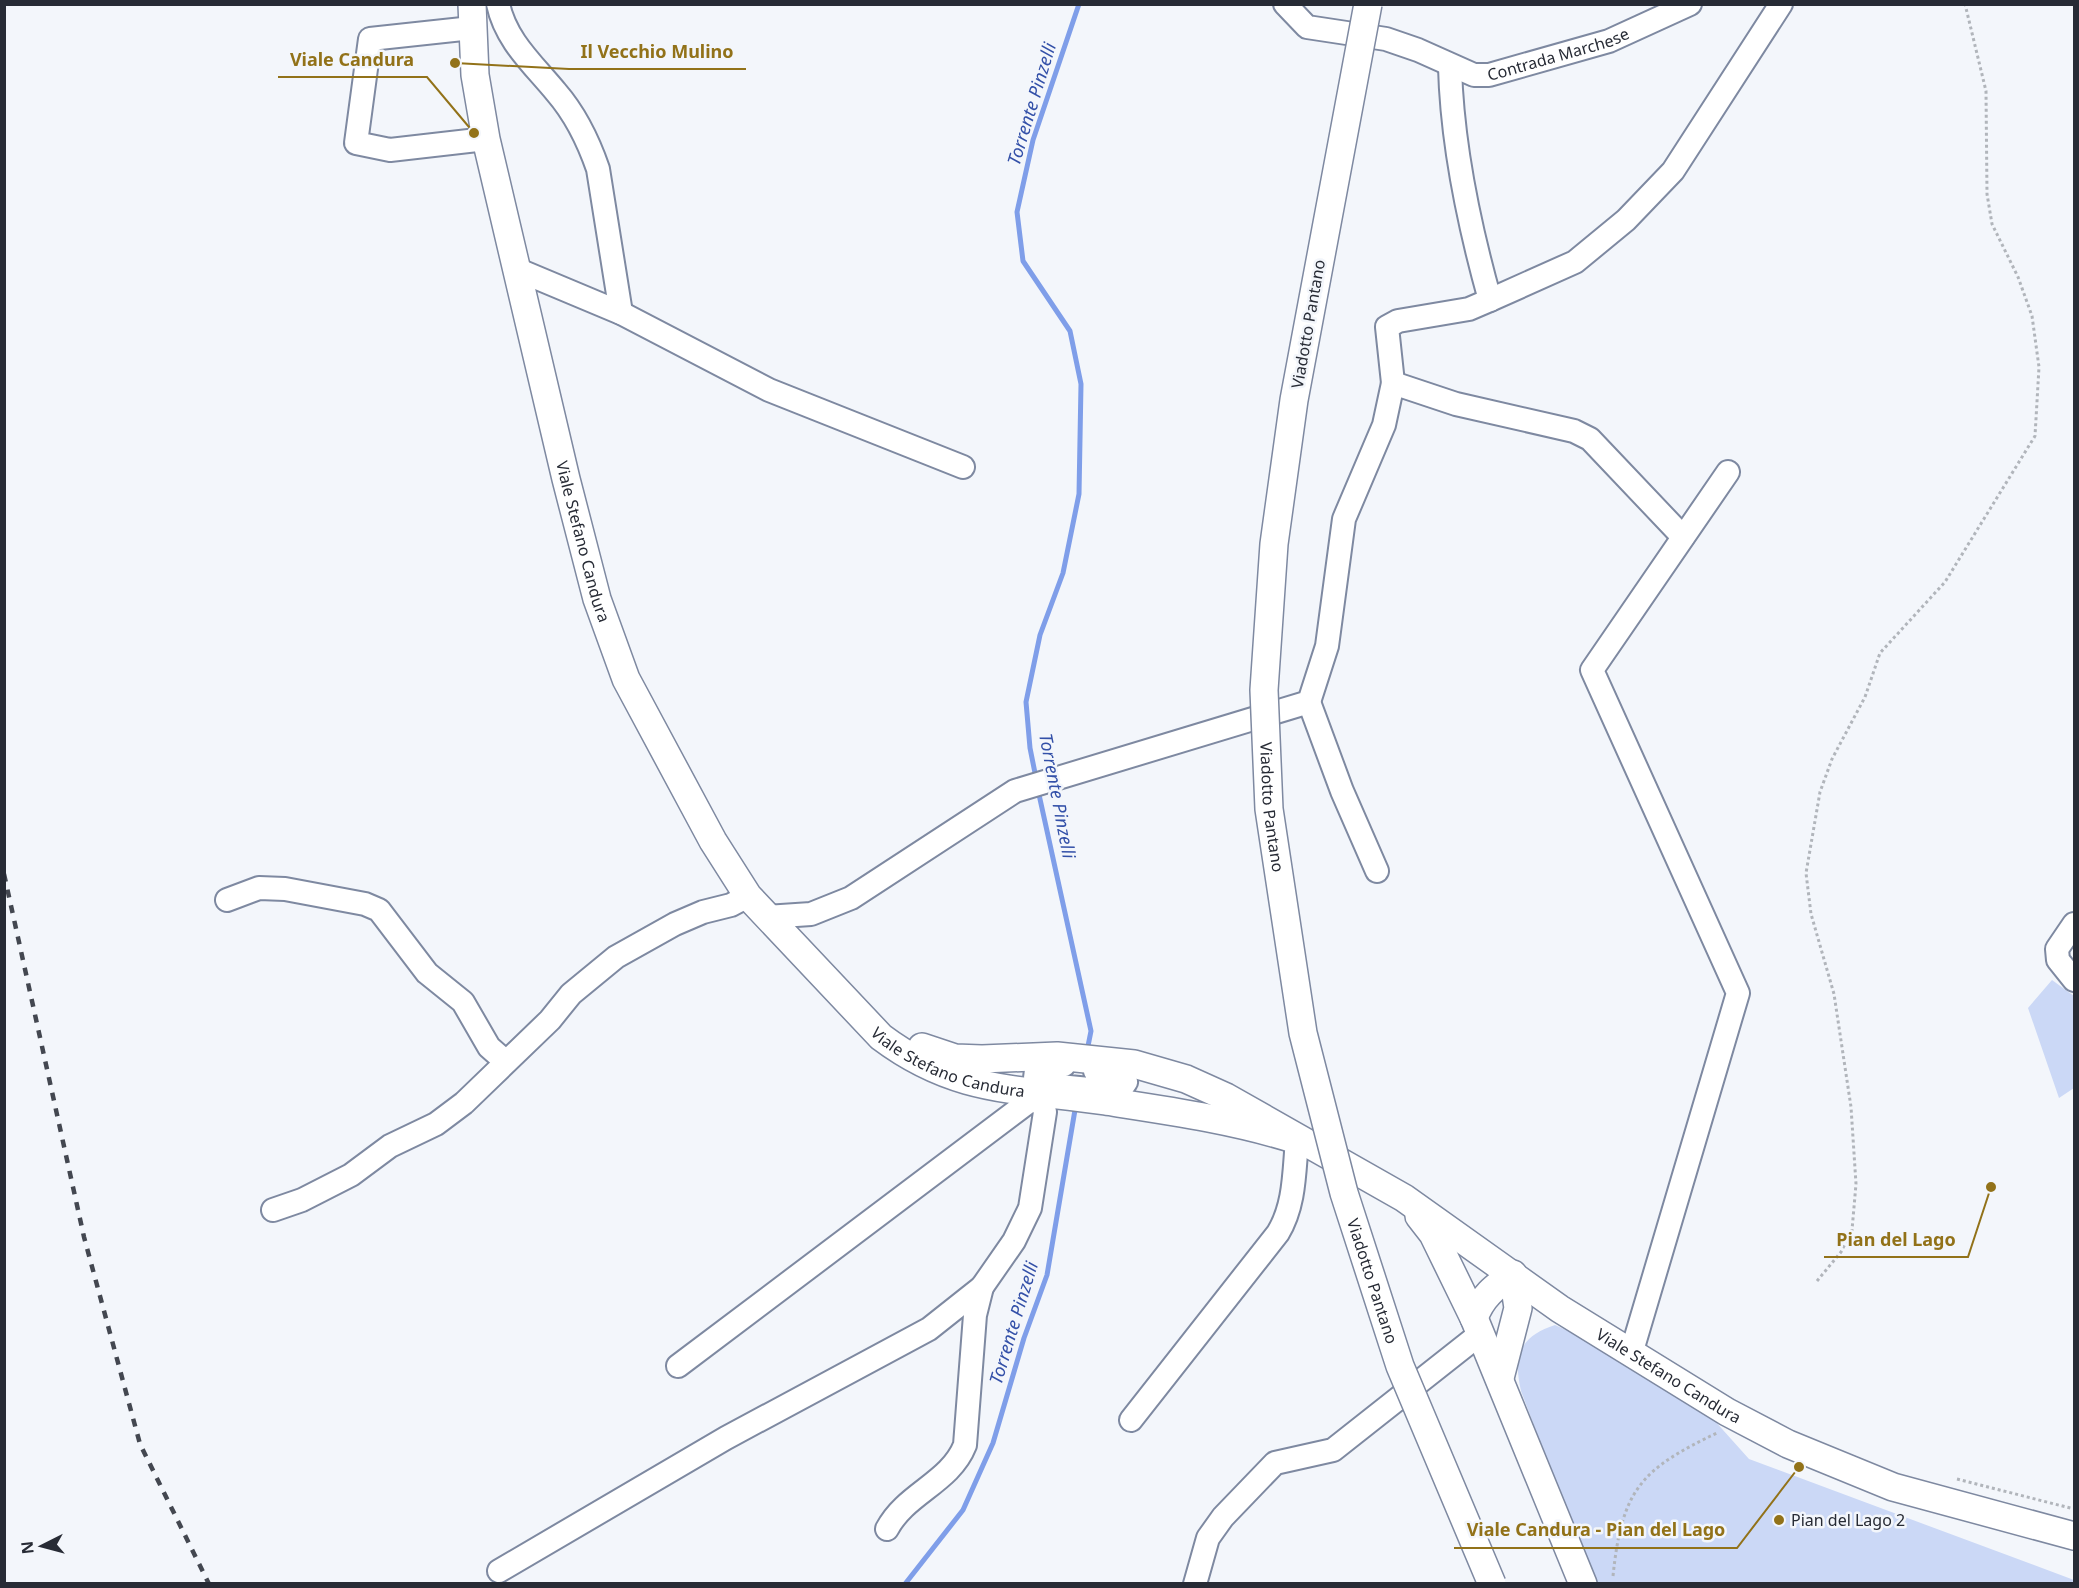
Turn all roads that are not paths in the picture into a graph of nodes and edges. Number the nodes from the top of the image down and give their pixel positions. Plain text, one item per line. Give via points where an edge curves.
1 (498, 4) edge
2 (1285, 4) edge
3 (1368, 4) edge
4 (1690, 4) edge
5 (1781, 4) edge
6 (472, 16) edge
7 (1450, 67) junction
8 (486, 139) junction
9 (516, 269) junction
10 (1490, 300) junction
11 (621, 313) junction
12 (1393, 383) junction
13 (963, 468) dead end
14 (1728, 472) dead end
15 (1683, 537) junction
16 (1309, 702) junction
17 (1377, 871) dead end
18 (748, 896) junction
19 (227, 900) dead end
20 (766, 917) junction
21 (2074, 924) edge
22 (2074, 980) edge
23 (856, 1010) junction
24 (506, 1062) junction
25 (1080, 1080) junction
26 (1297, 1140) junction
27 (1404, 1198) junction
28 (273, 1210) dead end
29 (1513, 1274) junction
30 (982, 1287) junction
31 (1560, 1309) junction
32 (1477, 1326) junction
33 (1512, 1331) junction
34 (1631, 1354) junction
35 (678, 1366) dead end
36 (1500, 1378) junction
37 (1131, 1420) dead end
38 (887, 1529) dead end
39 (2074, 1536) edge
40 (499, 1571) dead end
41 (1583, 1583) edge
42 (1195, 1584) edge
43 (1492, 1584) edge

1 - 11 street via 506,30 558,94 583,129 592,150
2 - 7 street, Contrada Marchese via 1307,27 1356,33 1418,50
3 - 43 main road, Viadotto Pantano, bridge via 1294,400 1274,544 1264,690 1269,809 1303,1032 1344,1193 1400,1366
4 - 7 street, Contrada Marchese via 1609,41 1489,75 1474,75
5 - 10 street via 1674,171 1626,220 1575,262
6 - 8 main road, Viale Stefano Candura via 475,75
6 - 8 street via 370,39 356,143 390,150
7 - 10 street via 1473,241
8 - 9 main road, Viale Stefano Candura
9 - 11 street
9 - 18 main road, Viale Stefano Candura via 566,479 609,635 642,712
10 - 12 street via 1469,309 1398,321 1387,327
11 - 13 street via 769,390
12 - 15 street via 1456,404 1574,431 1590,439
12 - 16 street via 1384,425 1344,519 1327,646
14 - 15 street
15 - 34 street via 1592,670 1738,993
16 - 17 street
16 - 20 street via 1015,790 851,898 811,914
18 - 20 main road, Viale Stefano Candura
18 - 24 street via 675,924 616,957 571,994
19 - 24 street via 259,888 285,889 379,910 427,973 463,1002 489,1047
20 - 23 main road, Viale Stefano Candura
21 - 22 street via 2057,949 2058,960
23 - 25 main road, Viale Stefano Candura via 912,1044 955,1058
23 - 25 main road, Viale Stefano Candura via 905,1055 976,1085
24 - 28 street via 436,1124 390,1146 351,1175
25 - 26 main road, Viale Stefano Candura
25 - 26 main road, Viale Stefano Candura via 1134,1064 1186,1079 1226,1097
25 - 30 street via 1045,1112 1030,1208 1014,1241
25 - 35 street
26 - 27 main road, Viale Stefano Candura
26 - 37 street via 1288,1217
27 - 29 main road, Viale Stefano Candura
27 - 32 main road via 1433,1234
29 - 31 main road, Viale Stefano Candura
29 - 32 main road via 1479,1303
29 - 33 main road via 1518,1308
30 - 38 street via 975,1315 962,1453 946,1475 894,1516
30 - 40 street via 929,1329 726,1438
31 - 33 main road via 1531,1318
31 - 34 main road, Viale Stefano Candura
32 - 36 main road
32 - 42 street via 1333,1450 1275,1462 1222,1517 1208,1538
33 - 36 main road
34 - 39 main road, Viale Stefano Candura via 1788,1444 1893,1487
36 - 41 main road

